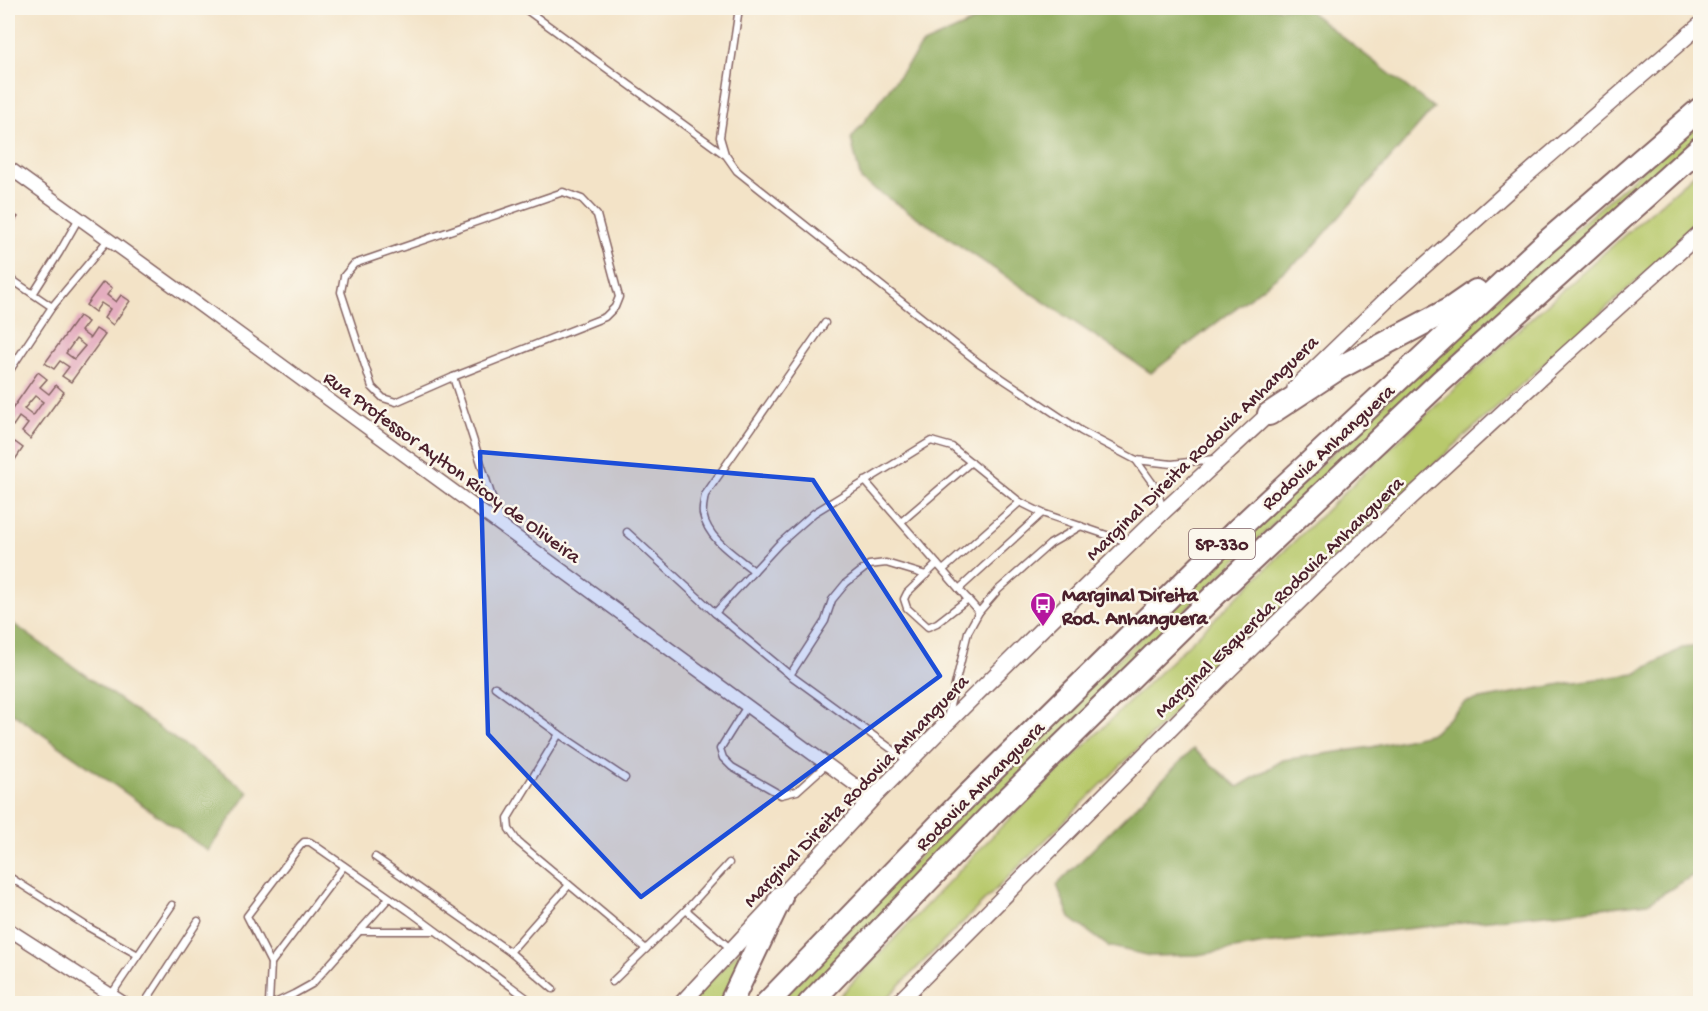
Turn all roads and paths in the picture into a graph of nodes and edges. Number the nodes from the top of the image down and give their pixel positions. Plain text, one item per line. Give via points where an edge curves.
1 (524, 8) edge
2 (739, 8) edge
3 (1701, 25) edge
4 (1701, 109) edge
5 (1701, 148) edge
6 (725, 154) junction
7 (8, 166) edge
8 (79, 218) junction
9 (1701, 233) edge
10 (108, 239) junction
11 (1544, 244) junction
12 (8, 277) edge
13 (33, 294) junction
14 (52, 307) junction
15 (825, 323) dead end
16 (8, 373) edge
17 (453, 377) junction
18 (1269, 414) junction
19 (1221, 458) junction
20 (1136, 460) junction
21 (971, 462) junction
22 (866, 481) junction
23 (1020, 502) junction
24 (1164, 511) junction
25 (1042, 513) junction
26 (901, 522) junction
27 (501, 526) junction
28 (1080, 526) junction
29 (627, 532) dead end
30 (1131, 543) junction
31 (937, 564) junction
32 (943, 570) junction
33 (754, 571) junction
34 (926, 575) junction
35 (959, 589) junction
36 (968, 599) junction
37 (979, 612) junction
38 (715, 613) junction
39 (790, 675) junction
40 (495, 687) dead end
41 (747, 706) junction
42 (945, 725) junction
43 (559, 734) junction
44 (909, 761) junction
45 (827, 765) junction
46 (625, 778) dead end
47 (873, 798) junction
48 (375, 857) dead end
49 (729, 863) dead end
50 (344, 866) junction
51 (8, 876) edge
52 (569, 885) junction
53 (781, 897) junction
54 (389, 898) junction
55 (172, 904) dead end
56 (686, 910) junction
57 (198, 921) dead end
58 (8, 929) edge
59 (359, 931) junction
60 (434, 931) junction
61 (646, 949) junction
62 (732, 950) junction
63 (510, 952) junction
64 (138, 955) junction
65 (271, 963) junction
66 (612, 982) dead end
67 (553, 988) dead end
68 (111, 995) junction
69 (528, 999) dead end
70 (125, 1004) edge
71 (144, 1004) edge
72 (271, 1004) edge
73 (681, 1004) edge
74 (730, 1004) edge
75 (766, 1004) edge
76 (809, 1004) edge
77 (897, 1004) edge

1 - 6 lane
2 - 6 lane via 720,136
3 - 18 street, Marginal Direita Rodovia Anhanguera via 1385,301
4 - 11 highway, Rodovia Anhanguera / SP-330
5 - 76 highway, Rodovia Anhanguera / SP-330 via 1440,382 1224,586 1006,801
6 - 20 lane via 737,171 979,363 1081,431
7 - 8 street, Rua Professor Aylton Ricoy de Oliveira
8 - 10 street, Rua Professor Aylton Ricoy de Oliveira
8 - 13 lane
9 - 77 street, Marginal Esquerda Rodovia Anhanguera via 1320,581
10 - 14 lane
10 - 27 street, Rua Professor Aylton Ricoy de Oliveira
11 - 18 highway via 1450,309 1339,368
11 - 75 highway, Rodovia Anhanguera / SP-330 via 1235,532 970,793
12 - 13 lane
13 - 14 lane
14 - 16 lane
15 - 33 lane via 705,495 703,513 707,526 719,542
17 - 17 lane via 605,318 615,306 619,297 597,215 582,199 563,192 354,264 344,276 341,291 372,387 383,398 396,402
17 - 27 lane
18 - 19 street, Marginal Direita Rodovia Anhanguera
19 - 20 lane via 1172,464
19 - 24 street, Marginal Direita Rodovia Anhanguera
20 - 24 lane via 1156,489
21 - 22 lane via 952,447 931,441
21 - 23 lane
21 - 26 lane
22 - 26 lane
22 - 33 lane via 814,513
23 - 25 lane
23 - 32 lane
24 - 30 street, Marginal Direita Rodovia Anhanguera
25 - 28 lane
25 - 35 lane
26 - 31 lane
27 - 41 street, Rua Professor Aylton Ricoy de Oliveira
28 - 30 lane
28 - 37 lane via 1050,544
29 - 38 lane
30 - 42 street, Marginal Direita Rodovia Anhanguera
31 - 32 lane
31 - 34 lane
32 - 35 lane
33 - 38 lane
34 - 36 lane via 904,599 907,608 928,627
34 - 39 lane via 886,563 869,564 832,600 825,621
35 - 36 lane
36 - 37 lane
37 - 42 lane via 968,632
38 - 39 lane
39 - 44 lane
40 - 43 lane
41 - 45 street, Rua Professor Aylton Ricoy de Oliveira
41 - 45 lane via 720,749 732,768 781,795 797,791
42 - 44 street, Marginal Direita Rodovia Anhanguera
43 - 46 lane
43 - 52 lane via 508,818 509,829 518,842
44 - 47 street, Marginal Direita Rodovia Anhanguera
45 - 47 street, Rua Professor Aylton Ricoy de Oliveira
47 - 53 street, Marginal Direita Rodovia Anhanguera
48 - 63 lane
49 - 56 lane
50 - 54 lane
50 - 65 lane
50 - 65 lane via 310,842 304,842 286,863 247,916
51 - 64 lane
52 - 61 lane
52 - 63 lane
53 - 62 street, Marginal Direita Rodovia Anhanguera
53 - 74 highway
54 - 59 lane
54 - 60 lane
55 - 64 lane
56 - 61 lane
56 - 62 lane
57 - 71 lane
58 - 68 street
59 - 60 lane
59 - 72 lane via 312,984
60 - 69 lane
61 - 66 lane
62 - 73 street, Marginal Direita Rodovia Anhanguera
63 - 67 lane
64 - 68 lane
65 - 72 lane
68 - 70 street

